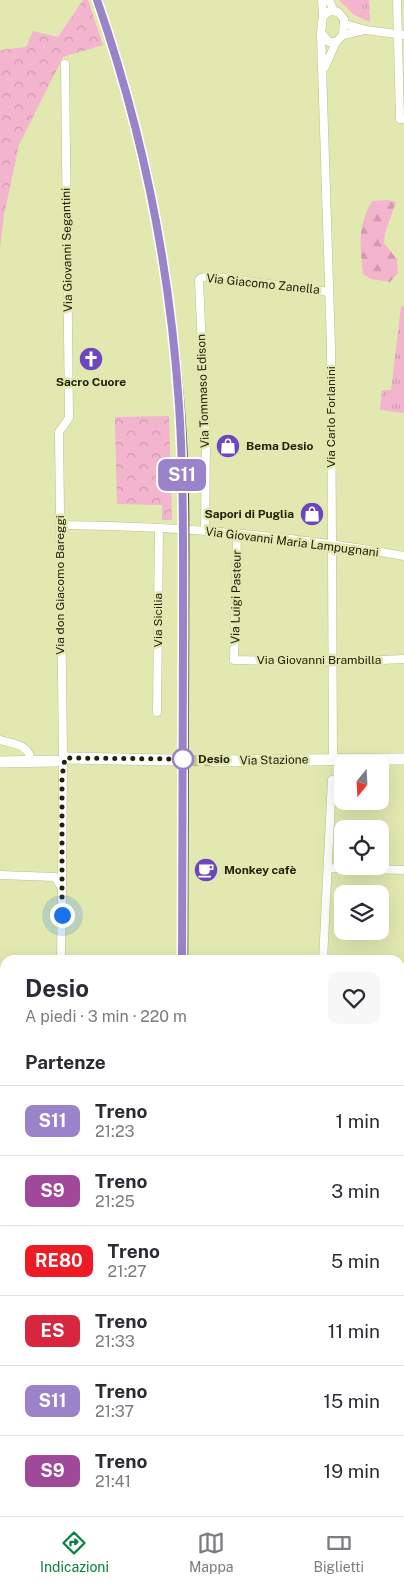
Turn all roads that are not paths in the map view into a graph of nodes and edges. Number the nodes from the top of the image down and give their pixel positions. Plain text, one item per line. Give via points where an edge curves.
1 (322, 0) edge
2 (329, 0) edge
3 (397, 0) edge
4 (334, 11) junction
5 (323, 16) junction
6 (345, 24) junction
7 (366, 30) junction
8 (321, 34) junction
9 (401, 34) edge
10 (343, 35) junction
11 (336, 42) junction
12 (65, 64) dead end
13 (323, 74) junction
14 (402, 119) edge
15 (199, 280) joint
16 (329, 292) junction
17 (59, 432) joint
18 (60, 525) junction
19 (159, 528) junction
20 (205, 531) junction
21 (237, 533) junction
22 (333, 545) junction
23 (404, 556) edge
24 (404, 659) edge
25 (234, 660) joint
26 (334, 662) junction
27 (157, 712) dead end
28 (0, 740) edge
29 (60, 759) junction
30 (404, 759) edge
31 (171, 760) tunnel mouth
32 (333, 760) junction
33 (35, 761) junction
34 (214, 761) tunnel mouth
35 (0, 762) edge
36 (332, 780) dead end
37 (61, 868) junction
38 (329, 868) junction
39 (404, 870) edge
40 (0, 875) edge
41 (55, 877) junction
42 (62, 888) junction
43 (61, 955) edge
44 (323, 955) edge

1 - 5 street
2 - 4 street
3 - 9 street
4 - 5 street
4 - 6 street via 341,14
5 - 8 street
6 - 7 street
6 - 10 street
7 - 9 street
7 - 10 street
8 - 11 street via 329,42
8 - 13 street, Via Carlo Forlanini
9 - 14 street
10 - 11 street
11 - 13 street, Via Carlo Forlanini
12 - 17 street, Via Giovanni Segantini via 68,418
13 - 16 street, Via Carlo Forlanini
15 - 16 street, Via Giacomo Zanella via 208,276
15 - 20 street, Via Tommaso Edison via 206,444
16 - 22 street, Via Carlo Forlanini
17 - 18 street, Via don Giacomo Bareggi
18 - 19 street, Via Giovanni Maria Lampugnani
18 - 29 street, Via don Giacomo Bareggi
19 - 20 street, Via Giovanni Maria Lampugnani
19 - 27 street, Via Sicilia
20 - 21 street, Via Giovanni Maria Lampugnani
21 - 22 street, Via Giovanni Maria Lampugnani
21 - 25 street, Via Luigi Pasteur
22 - 23 street, Via Giovanni Maria Lampugnani
22 - 26 street, Via Carlo Forlanini
24 - 26 street, Via Giovanni Brambilla
25 - 26 street, Via Giovanni Brambilla
26 - 32 street, Via Carlo Forlanini
28 - 33 street via 26,749
29 - 31 street
29 - 33 street
29 - 37 street
30 - 32 street, Via Stazione
32 - 34 street, Via Stazione
33 - 35 street
36 - 38 street
37 - 41 street
37 - 42 street
38 - 39 street
38 - 44 street
40 - 41 street
41 - 42 street
42 - 43 street

